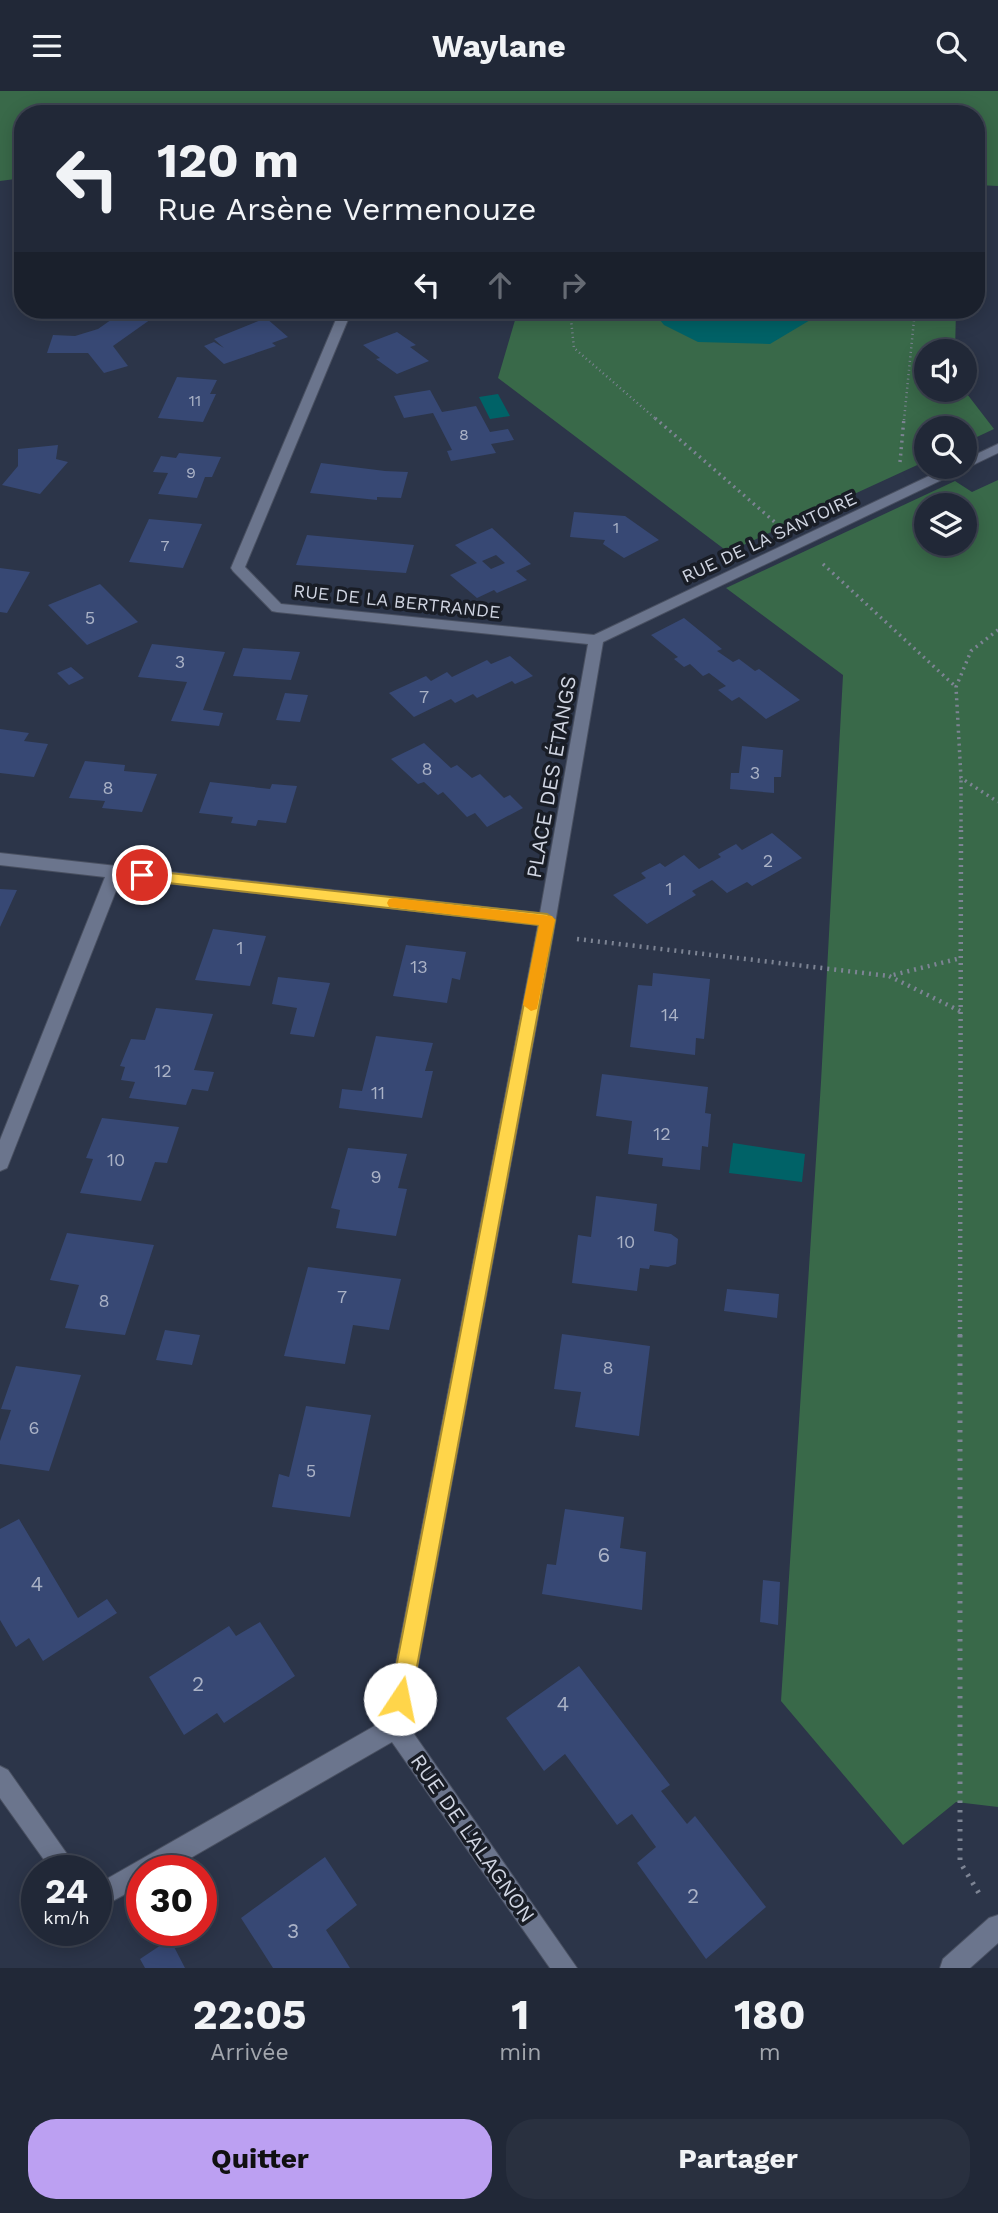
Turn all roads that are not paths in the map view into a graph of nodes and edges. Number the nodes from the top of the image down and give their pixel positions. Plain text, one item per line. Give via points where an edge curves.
1 (342, 319) edge
2 (998, 448) edge
3 (977, 458) edge
4 (935, 479) edge
5 (596, 640) junction
6 (0, 859) edge
7 (115, 872) junction
8 (546, 927) junction
9 (0, 1163) edge
10 (395, 1727) junction
11 (0, 1778) edge
12 (55, 1855) edge
13 (173, 1855) edge
14 (998, 1927) edge
15 (565, 1968) edge
16 (952, 1968) edge

1 - 5 street, RUE DE LA BERTRANDE via 238,568 277,608
2 - 3 street
4 - 5 street, RUE DE LA SANTOIRE
5 - 8 street, PLACE DES ÉTANGS
6 - 7 street
7 - 8 street
7 - 9 street
8 - 10 street
10 - 13 street
10 - 15 street, RUE DE L'ALAGNON
11 - 12 street
14 - 16 street

